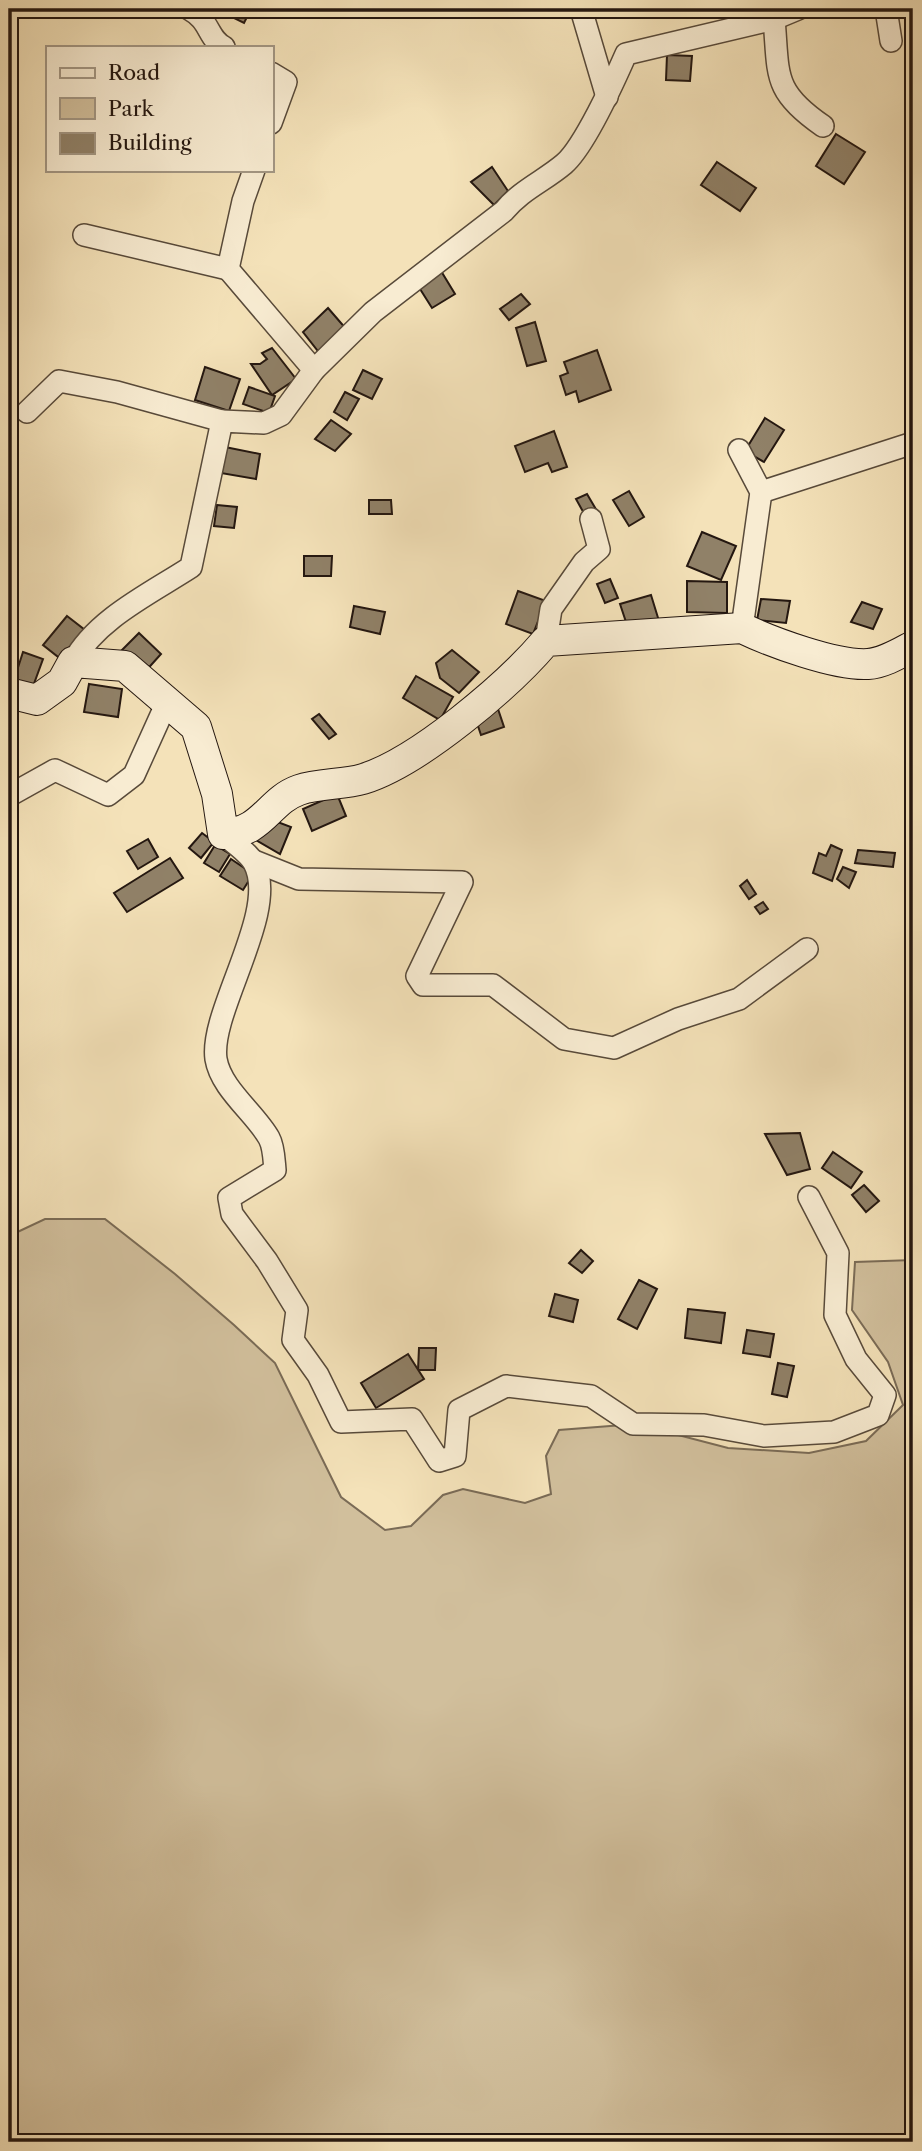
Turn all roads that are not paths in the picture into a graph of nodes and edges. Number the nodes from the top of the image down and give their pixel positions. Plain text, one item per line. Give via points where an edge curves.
1 (189, 9) edge
2 (581, 9) edge
3 (798, 9) edge
4 (886, 9) edge
5 (774, 19) junction
6 (891, 41) dead end
7 (222, 46) edge
8 (273, 75) edge
9 (607, 97) junction
10 (273, 118) edge
11 (822, 126) dead end
12 (253, 172) edge
13 (84, 235) dead end
14 (228, 269) junction
15 (314, 370) junction
16 (27, 412) dead end
17 (222, 421) junction
18 (913, 443) edge
19 (739, 450) dead end
20 (761, 492) junction
21 (591, 519) dead end
22 (742, 628) junction
23 (546, 641) junction
24 (913, 646) edge
25 (73, 662) junction
26 (9, 693) edge
27 (167, 702) junction
28 (9, 793) edge
29 (223, 834) junction
30 (254, 861) junction
31 (807, 949) dead end
32 (808, 1197) dead end

1 - 7 street via 203,17
2 - 9 street
3 - 5 street
4 - 6 street
5 - 9 street via 626,54
5 - 11 street via 778,80 800,111
8 - 10 street via 286,82
9 - 15 street via 567,162 516,196 505,211 373,312
12 - 14 street
13 - 14 street
14 - 15 street
15 - 17 street via 281,415 264,424
16 - 17 street via 59,381
17 - 25 street via 191,568 125,610 80,648
18 - 20 street
19 - 20 street
20 - 22 street
21 - 23 street via 599,549 583,562 551,610
22 - 23 street
22 - 24 street via 769,641 851,663 869,664
23 - 29 street via 524,667 408,760 362,779 298,790 242,834
25 - 26 street via 62,682 37,701
25 - 27 street via 125,666
27 - 28 street via 134,775 108,795 55,769
27 - 29 street via 196,727 217,794
29 - 30 street
30 - 31 street via 299,879 462,882 417,976 423,985 493,985 564,1039 614,1048 678,1018 739,999
30 - 32 street via 261,884 243,966 219,1030 216,1059 237,1099 270,1140 275,1170 229,1198 232,1214 297,1310 293,1340 318,1375 341,1422 412,1419 439,1461 455,1456 459,1410 506,1386 591,1396 633,1424 704,1425 764,1436 835,1432 878,1415 885,1395 856,1359 835,1315 838,1253

